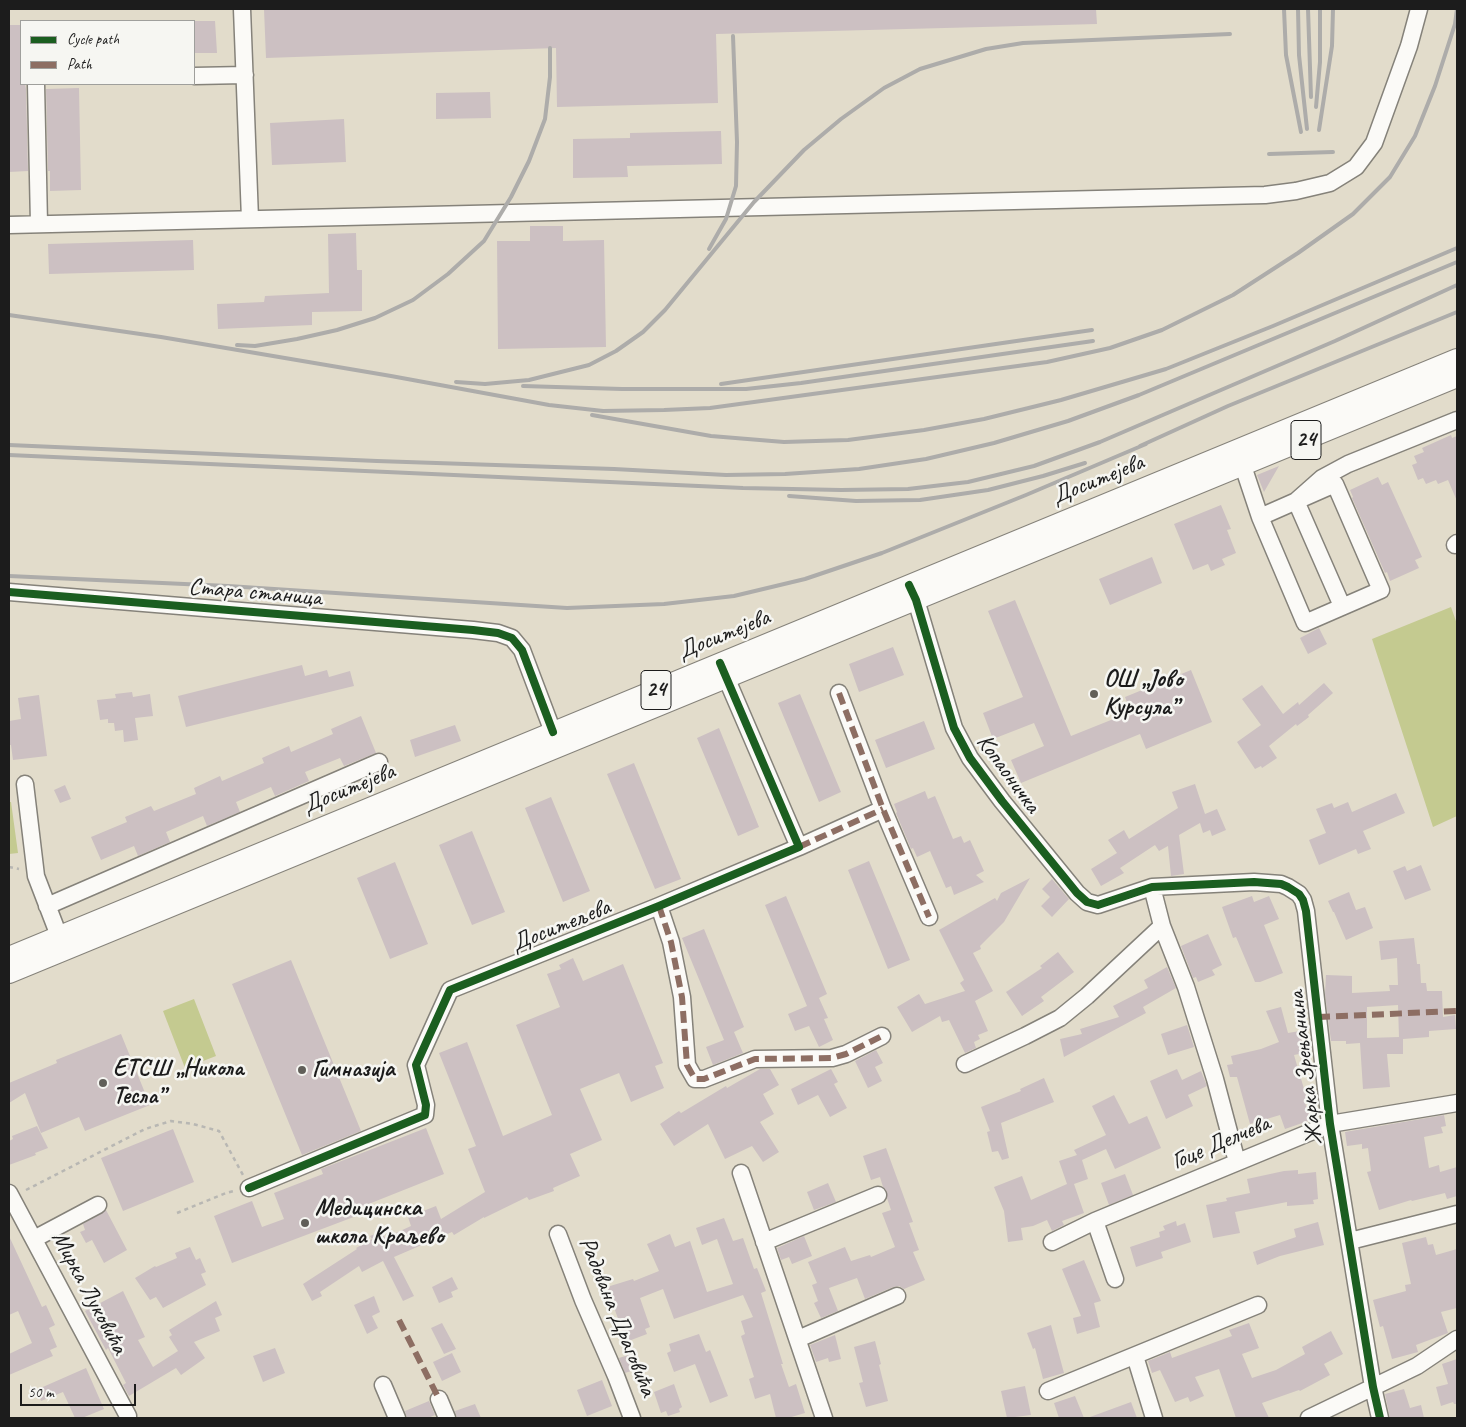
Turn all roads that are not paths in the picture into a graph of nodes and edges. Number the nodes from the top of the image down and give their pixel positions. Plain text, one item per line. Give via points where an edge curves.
1 (242, 9) edge
2 (1419, 9) edge
3 (245, 74) junction
4 (195, 76) edge
5 (36, 85) edge
6 (250, 219) junction
7 (39, 224) junction
8 (9, 225) edge
9 (1457, 359) edge
10 (1457, 377) edge
11 (1457, 420) edge
12 (1243, 466) junction
13 (1252, 494) junction
14 (1289, 504) junction
15 (1260, 517) junction
16 (9, 592) edge
17 (913, 593) junction
18 (1342, 606) junction
19 (723, 671) junction
20 (839, 693) dead end
21 (553, 732) junction
22 (379, 762) dead end
23 (25, 784) dead end
24 (883, 809) junction
25 (799, 847) junction
26 (1152, 887) junction
27 (47, 906) junction
28 (659, 906) junction
29 (929, 917) dead end
30 (1162, 926) junction
31 (59, 936) junction
32 (9, 956) edge
33 (9, 974) edge
34 (882, 1036) dead end
35 (965, 1064) dead end
36 (1457, 1103) edge
37 (1330, 1124) junction
38 (1236, 1162) junction
39 (741, 1173) dead end
40 (249, 1188) road end
41 (10, 1195) edge
42 (878, 1195) dead end
43 (98, 1205) dead end
44 (1457, 1214) edge
45 (1095, 1222) junction
46 (558, 1234) dead end
47 (34, 1239) junction
48 (1350, 1241) junction
49 (764, 1242) junction
50 (1052, 1242) dead end
51 (1115, 1279) dead end
52 (897, 1296) dead end
53 (1258, 1306) dead end
54 (798, 1339) junction
55 (1457, 1339) edge
56 (1135, 1356) junction
57 (383, 1385) dead end
58 (1373, 1387) junction
59 (1048, 1392) dead end
60 (439, 1399) dead end
61 (1328, 1414) edge
62 (128, 1416) dead end
63 (397, 1418) edge
64 (447, 1418) edge
65 (632, 1418) edge
66 (824, 1418) edge
67 (1154, 1418) edge
68 (1309, 1418) edge
69 (1380, 1418) edge

1 - 3 street
2 - 6 street via 1374,143 1356,167 1330,183 1296,191 1265,195
3 - 4 street
3 - 6 street
5 - 7 street
6 - 7 street
7 - 8 street
9 - 17 main road, Доситејева / 24
10 - 12 main road, Доситејева / 24
11 - 14 street via 1348,464 1322,478
12 - 13 street
12 - 17 main road, Доситејева / 24
13 - 14 street via 1268,505
13 - 15 street
14 - 15 street
14 - 18 street
14 - 18 street via 1335,484 1381,590
15 - 18 street via 1305,622
16 - 21 street, Стара станица via 498,633 512,638 522,650
17 - 19 main road, Доситејева / 24
17 - 26 street, Копаоничка via 954,728 970,758 1077,893 1092,904 1098,904
19 - 21 main road, Доситејева / 24
19 - 25 street
19 - 33 main road, Доситејева / 24
20 - 24 street
21 - 31 main road, Доситејева / 24
22 - 27 street
23 - 27 street via 36,876
24 - 25 street, Доситељева
24 - 29 street
25 - 28 street, Доситељева
26 - 30 street
26 - 37 street, Жарка Зрењанина via 1254,882 1281,884 1300,894 1306,911
27 - 31 street
28 - 34 street via 671,942 682,997 687,1065 695,1079 704,1079 755,1059 832,1058
28 - 40 street, Доситељева via 450,990 416,1065 426,1105 425,1115
30 - 35 street via 1060,1018
30 - 38 street via 1186,987 1215,1079
31 - 32 main road, Доситејева / 24
36 - 37 street, Гоце Делчева
37 - 38 street, Гоце Делчева
37 - 48 street, Жарка Зрењанина
38 - 45 street, Гоце Делчева
39 - 49 street
41 - 47 street, Мирка Луковића
42 - 49 street
43 - 47 street
44 - 48 street
45 - 50 street, Гоце Делчева
45 - 51 street
46 - 65 street, Радована Драговића
47 - 62 street, Мирка Луковића
48 - 58 street, Жарка Зрењанина
49 - 54 street
52 - 54 street
53 - 56 street
54 - 66 street
55 - 58 street via 1417,1366
56 - 59 street
56 - 67 street
57 - 63 street
58 - 61 street
58 - 69 street, Жарка Зрењанина
60 - 64 street
61 - 68 street

